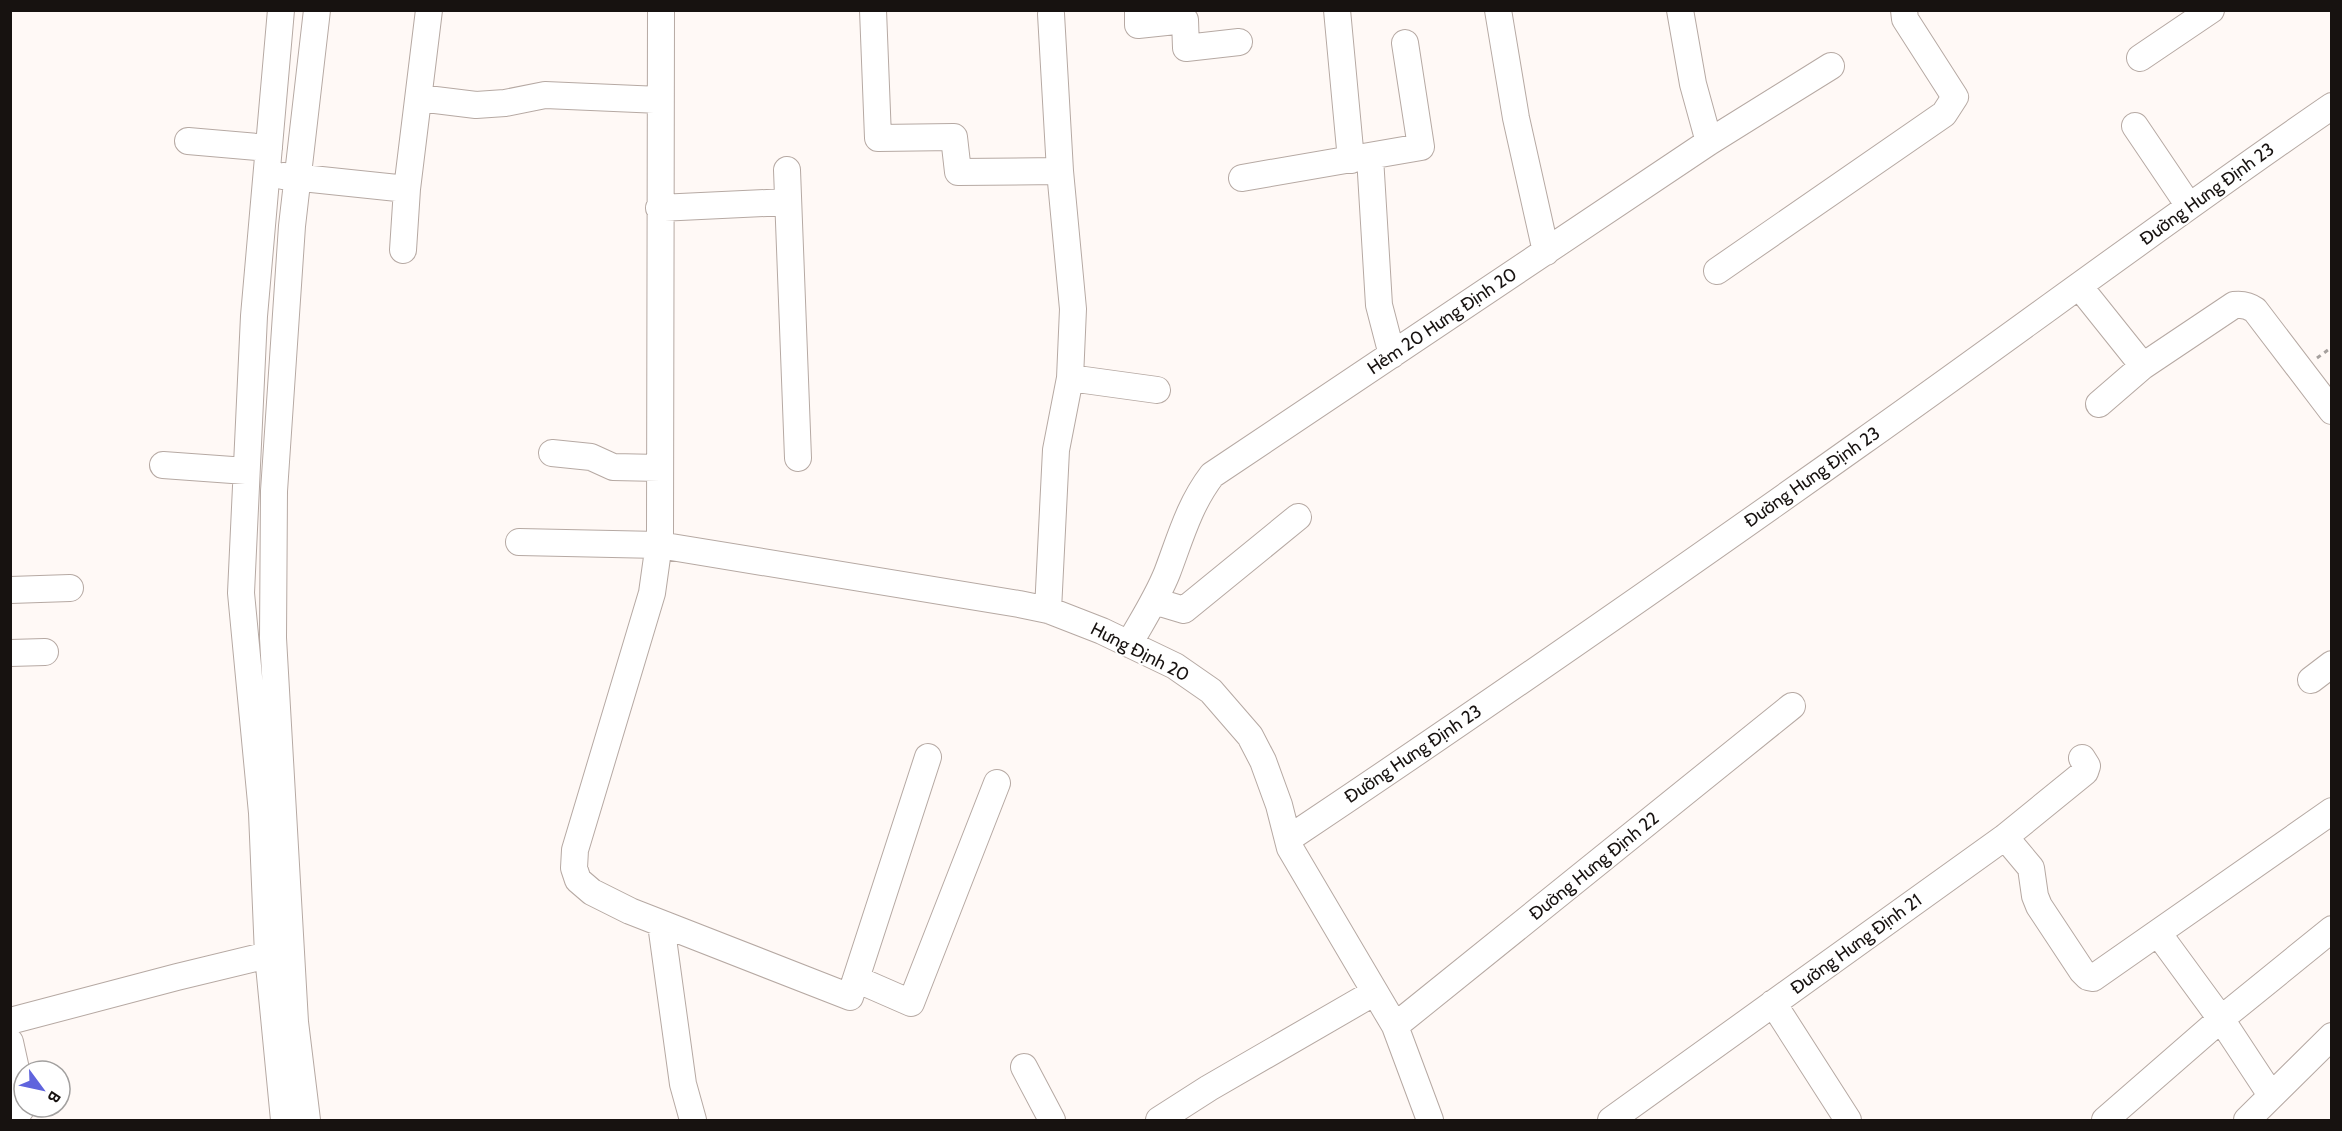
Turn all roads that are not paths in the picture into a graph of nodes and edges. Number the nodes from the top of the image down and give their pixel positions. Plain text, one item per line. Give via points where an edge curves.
1 (281, 10) edge
2 (317, 10) edge
3 (429, 10) edge
4 (660, 10) edge
5 (873, 10) edge
6 (1138, 10) edge
7 (1337, 10) edge
8 (1498, 10) edge
9 (1680, 10) edge
10 (1904, 10) edge
11 (2211, 10) edge
12 (1051, 14) dead end
13 (1239, 42) dead end
14 (1405, 44) dead end
15 (2140, 58) dead end
16 (1831, 66) dead end
17 (419, 98) junction
18 (660, 100) junction
19 (2331, 106) edge
20 (2135, 126) dead end
21 (188, 141) dead end
22 (1709, 142) junction
23 (269, 147) junction
24 (1360, 158) junction
25 (788, 170) dead end
26 (1060, 171) junction
27 (267, 175) junction
28 (298, 177) junction
29 (1242, 178) dead end
30 (408, 189) junction
31 (787, 202) junction
32 (2189, 206) junction
33 (659, 208) junction
34 (403, 250) dead end
35 (1546, 252) junction
36 (1717, 271) dead end
37 (2079, 286) junction
38 (1392, 355) junction
39 (2143, 366) junction
40 (1070, 378) junction
41 (1157, 390) dead end
42 (2098, 404) dead end
43 (2331, 411) edge
44 (552, 453) dead end
45 (798, 458) dead end
46 (163, 465) dead end
47 (660, 468) junction
48 (246, 471) junction
49 (1298, 517) dead end
50 (519, 543) dead end
51 (659, 545) junction
52 (69, 588) dead end
53 (10, 590) edge
54 (1154, 601) junction
55 (1048, 610) junction
56 (1130, 644) junction
57 (45, 652) dead end
58 (10, 653) edge
59 (2331, 664) edge
60 (2311, 680) dead end
61 (1792, 706) dead end
62 (928, 757) dead end
63 (2082, 758) dead end
64 (997, 783) dead end
65 (2331, 811) edge
66 (2005, 837) junction
67 (1288, 839) junction
68 (661, 924) junction
69 (2331, 929) edge
70 (2158, 933) junction
71 (268, 956) junction
72 (856, 979) junction
73 (1375, 993) junction
74 (1773, 1003) junction
75 (2221, 1019) junction
76 (10, 1021) edge
77 (1395, 1026) junction
78 (2331, 1036) edge
79 (10, 1042) edge
80 (1024, 1067) dead end
81 (2271, 1095) junction
82 (13, 1120) edge
83 (284, 1120) edge
84 (307, 1120) edge
85 (693, 1120) edge
86 (1052, 1120) edge
87 (1159, 1120) edge
88 (1430, 1120) edge
89 (1611, 1120) edge
90 (1848, 1120) edge
91 (2105, 1120) edge
92 (2247, 1120) edge

1 - 23 street
2 - 28 street
3 - 17 street
4 - 18 street
5 - 26 street via 878,138 954,137 958,172
6 - 13 street via 1138,25 1185,20 1186,48
7 - 24 street
8 - 35 street via 1516,118
9 - 22 street via 1693,84
10 - 36 street via 1905,19 1954,97 1944,114
11 - 15 street
12 - 26 street
14 - 24 street via 1421,147
16 - 22 street, Hẻm 20 Hưng Định 20
17 - 18 street via 476,105 545,95
17 - 30 street
18 - 33 street
19 - 32 street, Đường Hưng Định 23
20 - 32 street
21 - 23 street
22 - 35 street, Hẻm 20 Hưng Định 20
23 - 27 street
24 - 29 street
24 - 38 street via 1379,305
25 - 31 street
26 - 40 street via 1073,309
27 - 28 street
27 - 48 street
28 - 30 street
28 - 84 street via 274,491 273,638 295,1022
30 - 34 street
31 - 33 street
31 - 45 street
32 - 37 street, Đường Hưng Định 23
33 - 47 street
35 - 38 street, Hẻm 20 Hưng Định 20
37 - 39 street
37 - 67 street, Đường Hưng Định 23 via 1464,721
38 - 54 street, Hẻm 20 Hưng Định 20 via 1212,476 1188,514
39 - 42 street
39 - 43 street via 2234,305 2247,305 2255,310
40 - 41 street
40 - 55 street via 1056,450
44 - 47 street via 591,457 613,466
46 - 48 street
47 - 51 street
48 - 71 street via 241,593 262,813
49 - 54 street via 1184,610
50 - 51 street, Hưng Định 20
51 - 55 street, Hưng Định 20
51 - 68 street via 652,593 575,850 574,868 578,880 592,892
52 - 53 street
54 - 56 street, Hẻm 20 Hưng Định 20
55 - 56 street, Hưng Định 20
56 - 67 street, Hưng Định 20 via 1175,666 1211,691 1239,722 1263,761
57 - 58 street
59 - 60 street
61 - 77 street, Đường Hưng Định 22
62 - 72 street
63 - 66 street, Đường Hưng Định 21 via 2087,765 2085,772
64 - 72 street via 911,1003
65 - 70 street
66 - 70 street via 2031,868 2039,906 2088,977 2093,978
66 - 74 street, Đường Hưng Định 21
67 - 73 street, Hưng Định 20
68 - 72 street via 850,997
68 - 85 street via 683,1084
69 - 75 street
70 - 75 street
71 - 76 street
71 - 83 street
73 - 77 street, Hưng Định 20
73 - 87 street
74 - 89 street, Đường Hưng Định 21
74 - 90 street
75 - 81 street
75 - 91 street
77 - 88 street, Hưng Định 20
78 - 81 street
79 - 82 street via 23,1101
80 - 86 street
81 - 92 street

